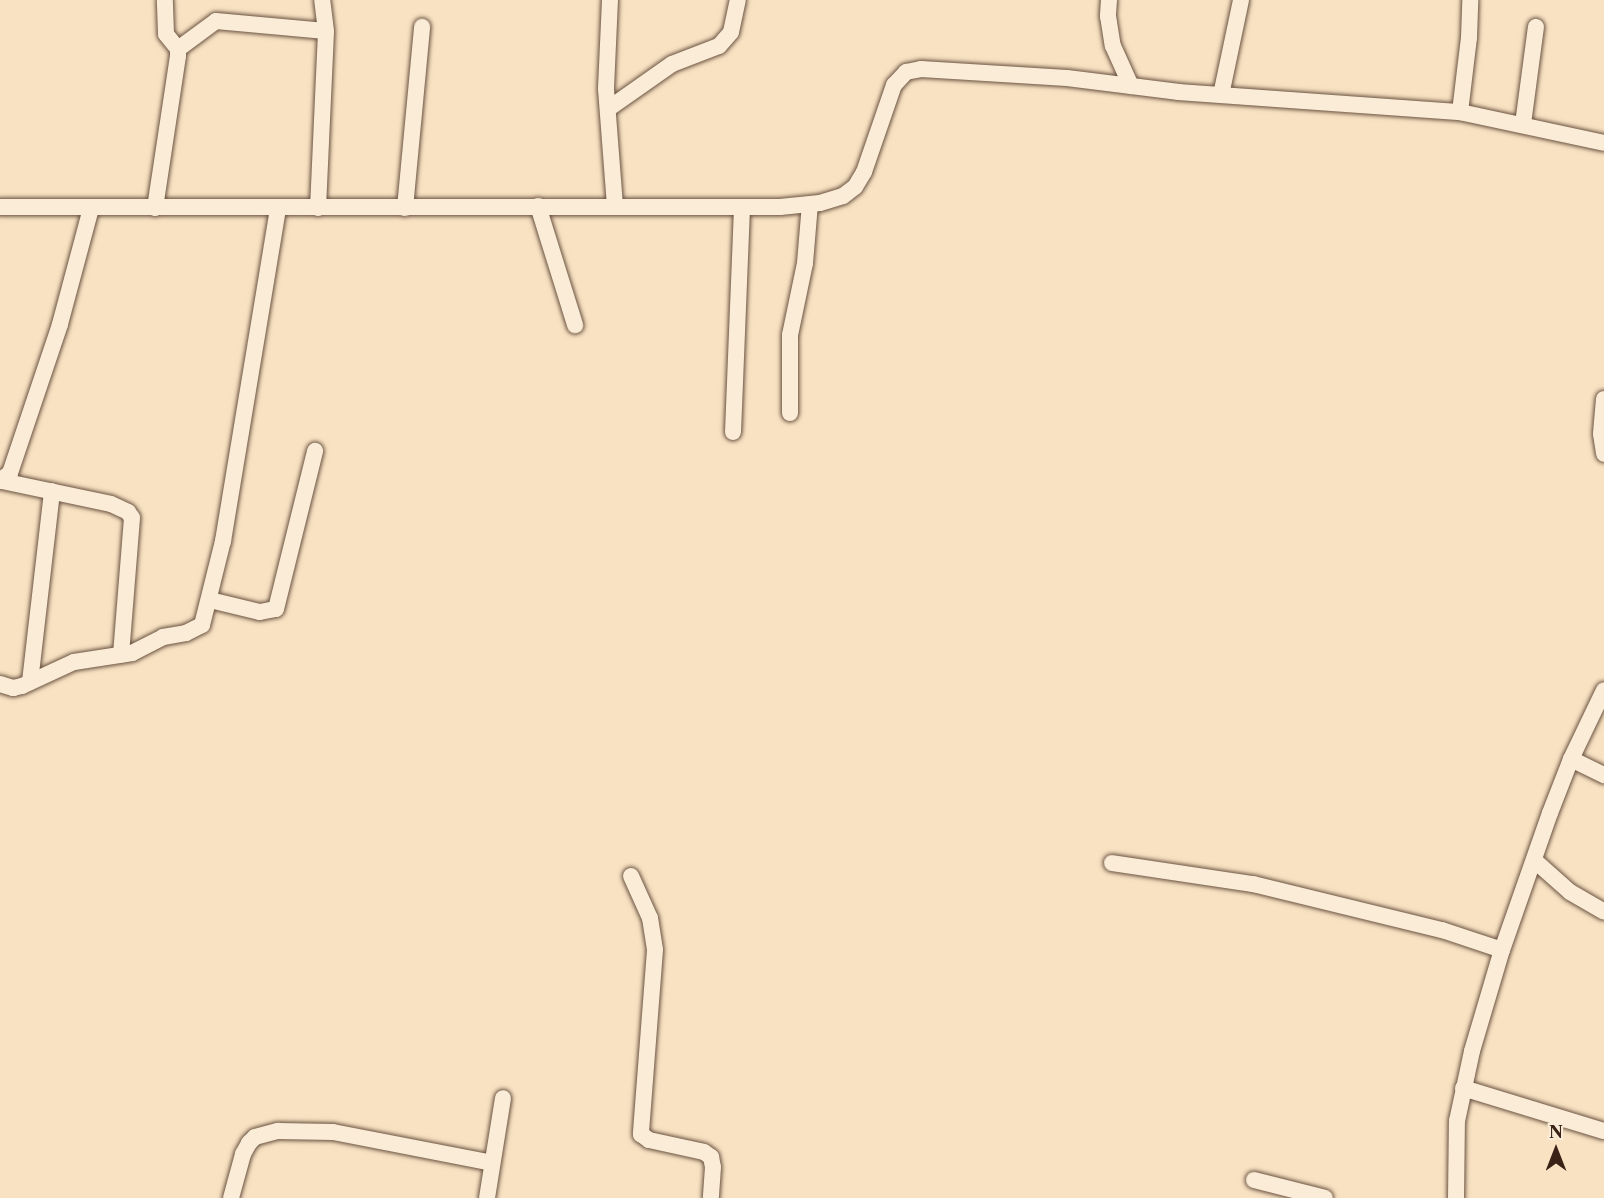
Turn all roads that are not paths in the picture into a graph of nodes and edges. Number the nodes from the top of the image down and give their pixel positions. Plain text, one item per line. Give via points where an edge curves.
1 (165, 0) edge
2 (322, 0) edge
3 (610, 0) edge
4 (738, 0) edge
5 (1108, 0) edge
6 (1241, 0) edge
7 (1470, 0) edge
8 (423, 27) dead end
9 (1536, 27) dead end
10 (326, 32) junction
11 (178, 49) junction
12 (1131, 86) junction
13 (1221, 95) junction
14 (608, 109) junction
15 (1460, 112) junction
16 (1522, 124) junction
17 (1600, 139) edge
18 (810, 204) junction
19 (538, 206) junction
20 (615, 206) junction
21 (0, 207) edge
22 (91, 207) junction
23 (405, 207) junction
24 (742, 207) junction
25 (155, 208) junction
26 (318, 208) junction
27 (278, 209) junction
28 (575, 325) dead end
29 (1604, 399) edge
30 (790, 413) dead end
31 (733, 432) dead end
32 (315, 451) dead end
33 (1604, 454) edge
34 (1, 481) edge
35 (52, 491) junction
36 (210, 600) junction
37 (121, 656) junction
38 (30, 682) junction
39 (0, 684) edge
40 (1604, 690) edge
41 (1571, 759) junction
42 (1604, 775) edge
43 (1534, 860) junction
44 (1112, 863) dead end
45 (631, 876) dead end
46 (1604, 912) edge
47 (1502, 950) junction
48 (1463, 1088) junction
49 (503, 1098) dead end
50 (1604, 1131) edge
51 (492, 1163) junction
52 (1254, 1180) dead end
53 (231, 1198) edge
54 (487, 1198) edge
55 (711, 1198) edge
56 (1325, 1198) edge
57 (1456, 1198) edge

1 - 11 street via 166,34
2 - 10 street
3 - 14 street
4 - 14 street via 731,32 719,46 672,64
5 - 12 street via 1113,46
6 - 13 street
7 - 15 street
8 - 23 street
9 - 16 street
10 - 11 street via 216,21
10 - 26 street
11 - 25 street
12 - 13 street
12 - 18 street via 1067,78 921,69 906,72 894,85 864,172 855,187 843,196
13 - 15 street
14 - 20 street
15 - 16 street
16 - 17 street
18 - 24 street
18 - 30 street via 805,263 790,335
19 - 20 street
19 - 23 street
19 - 28 street
20 - 24 street
21 - 22 street
22 - 25 street
22 - 34 street via 60,324 10,473
23 - 26 street
24 - 31 street
25 - 27 street
26 - 27 street
27 - 36 street
29 - 33 street
32 - 36 street via 279,605 260,612
34 - 35 street
35 - 37 street via 111,504 132,518
35 - 38 street
36 - 37 street via 202,625 196,630 163,637
37 - 38 street via 74,662
38 - 39 street via 13,688
40 - 41 street
41 - 42 street
41 - 43 street
43 - 46 street via 1570,892
43 - 47 street
44 - 47 street via 1253,884 1442,930
45 - 55 street via 650,918 655,950 641,1134 649,1140 711,1157
47 - 48 street
48 - 50 street
48 - 57 street via 1457,1121
49 - 51 street
51 - 53 street via 333,1131 278,1131 255,1137 249,1143
51 - 54 street
52 - 56 street

